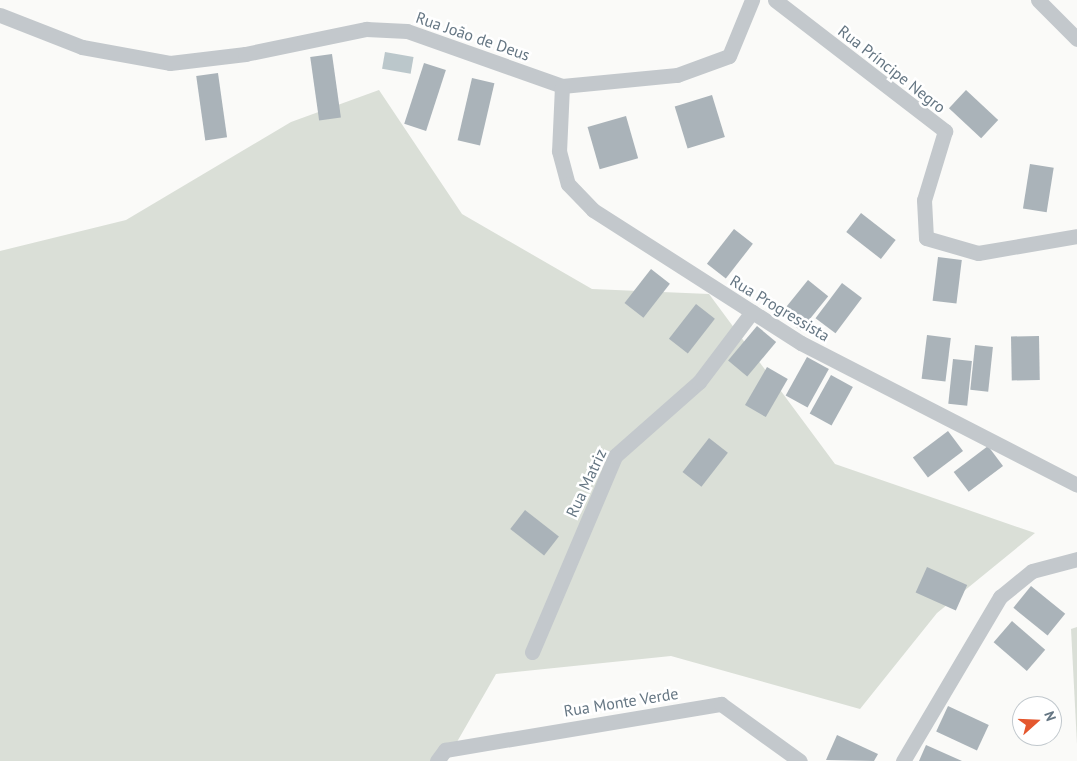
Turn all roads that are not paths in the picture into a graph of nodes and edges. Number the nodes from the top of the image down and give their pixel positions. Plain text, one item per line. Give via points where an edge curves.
1 (752, 0) edge
2 (775, 0) edge
3 (1038, 0) edge
4 (0, 15) edge
5 (1077, 38) edge
6 (562, 86) junction
7 (1077, 236) edge
8 (752, 312) junction
9 (1077, 485) edge
10 (1077, 559) edge
11 (532, 652) dead end
12 (437, 761) edge
13 (800, 761) edge
14 (903, 761) edge

1 - 6 street, Rua João de Deus via 729,56 677,75
2 - 7 street, Rua Príncipe Negro via 945,131 924,200 926,238 978,253
3 - 5 street
4 - 6 street, Rua João de Deus via 82,47 170,63 246,54 366,29 407,32
6 - 8 street, Rua Progressista via 559,151 568,184 593,210
8 - 9 street, Rua Progressista via 801,343
8 - 11 street, Rua Matriz via 699,382 614,456
10 - 14 street via 1032,572 1000,597
12 - 13 street, Rua Monte Verde via 445,750 721,704

